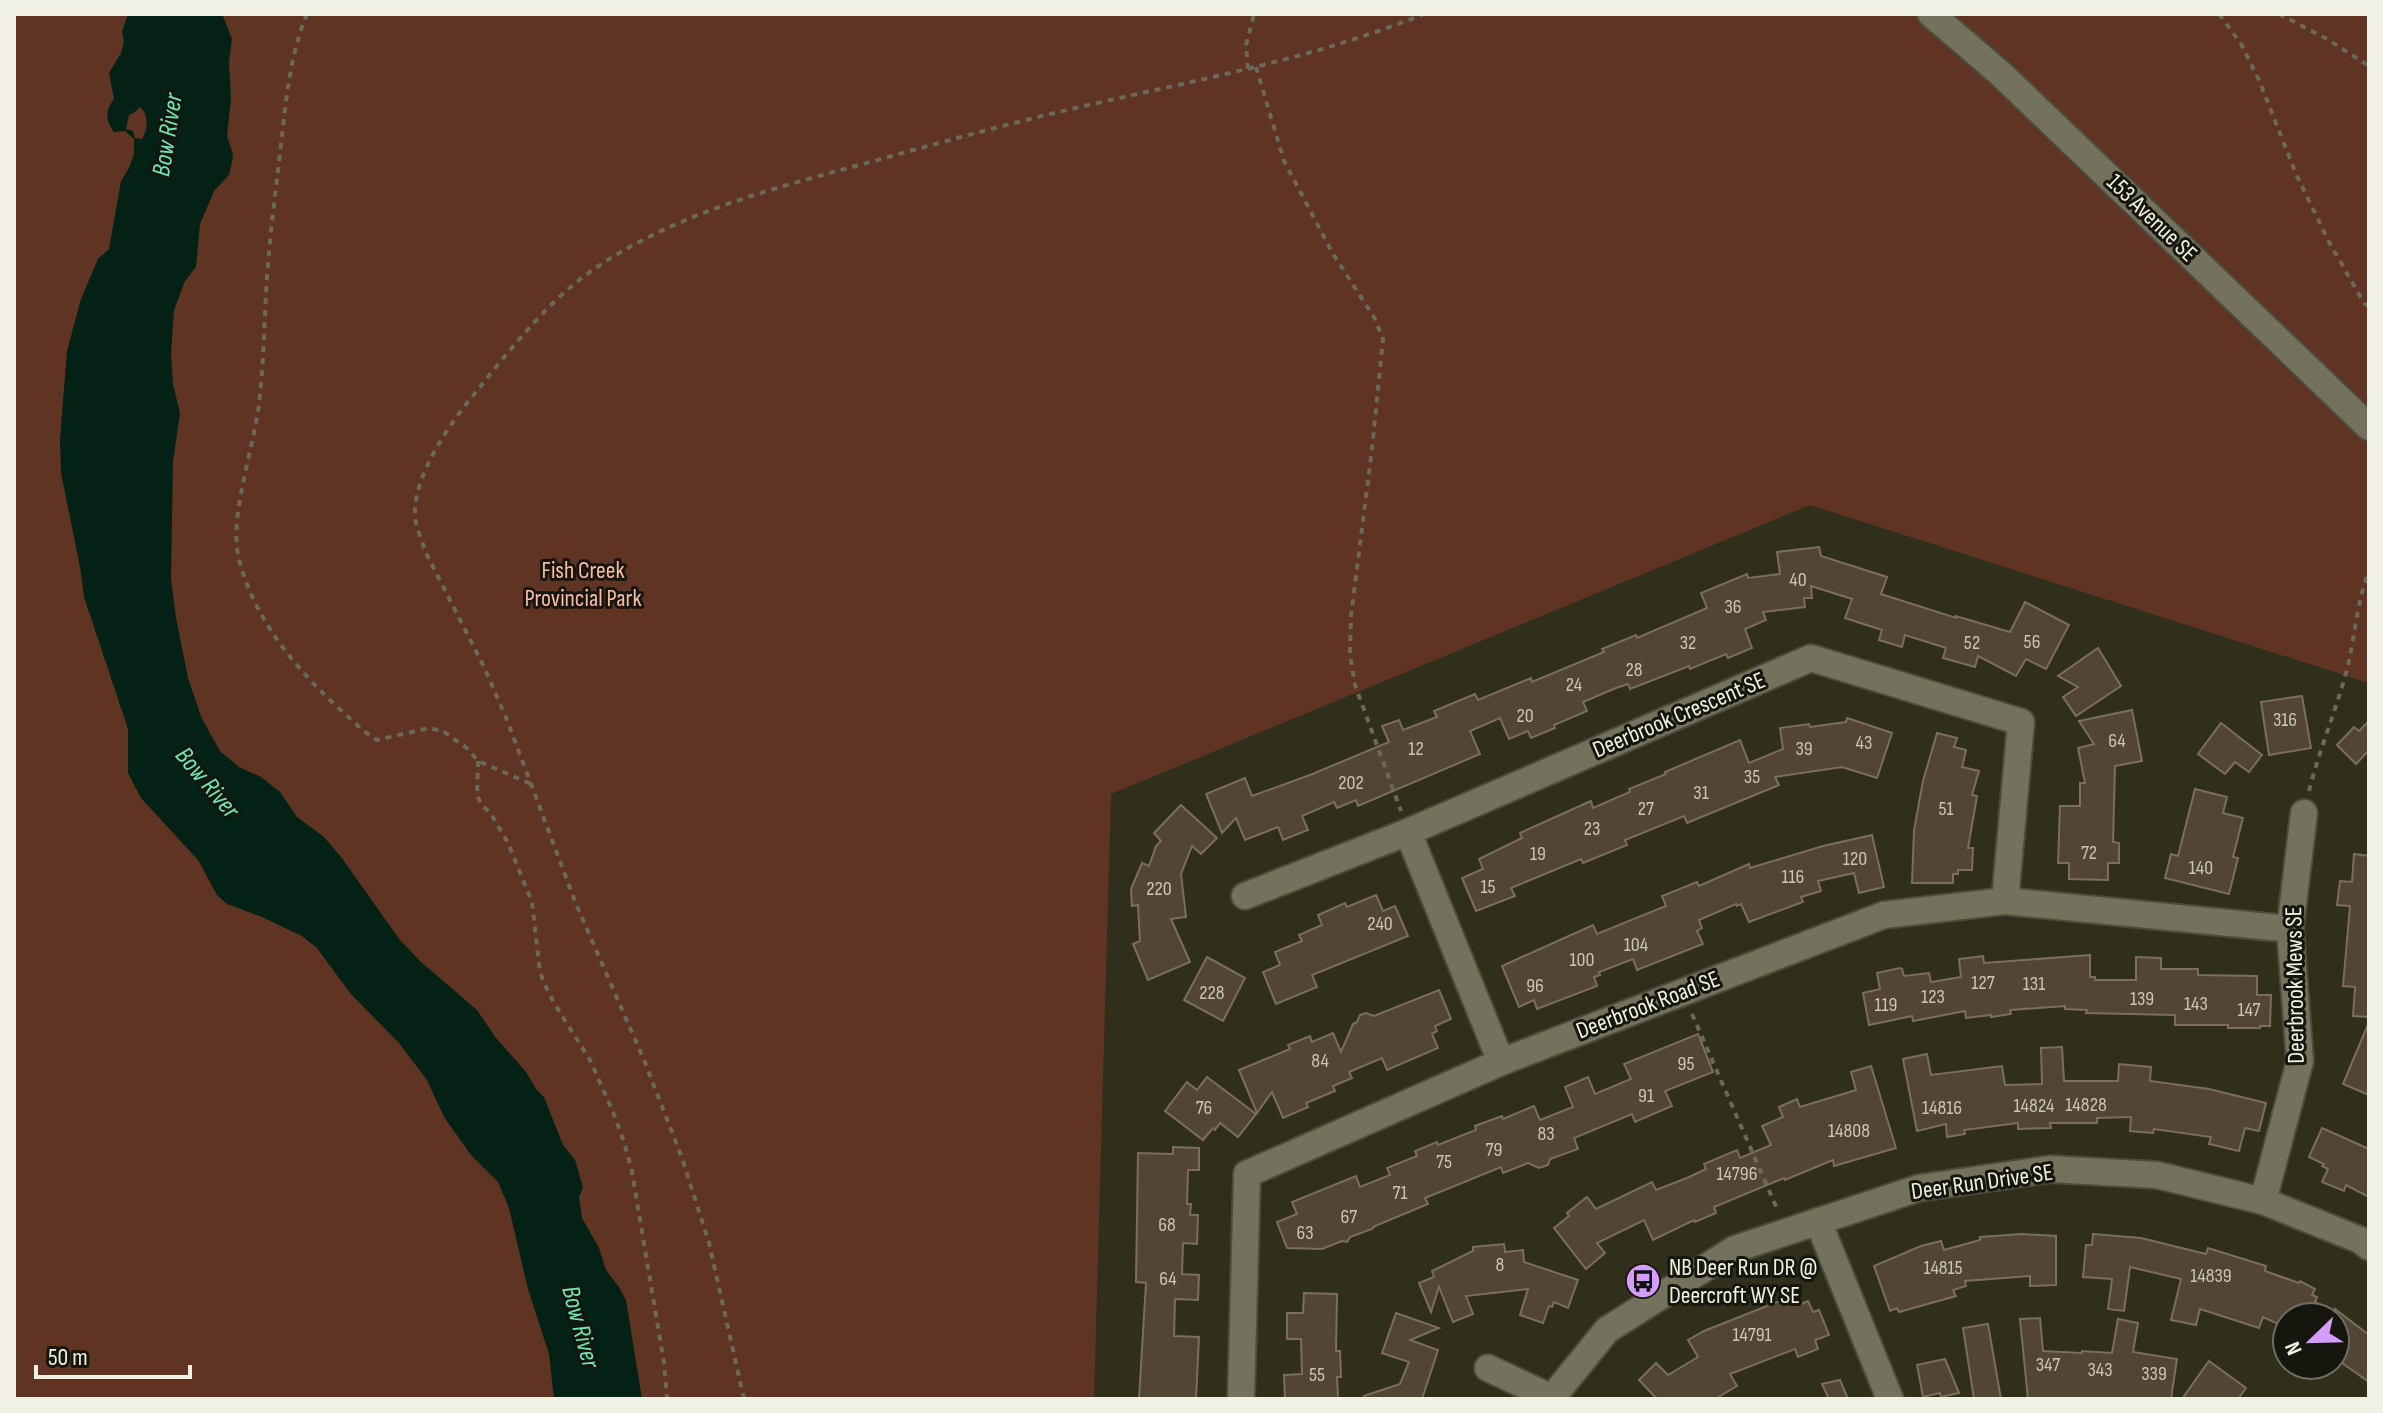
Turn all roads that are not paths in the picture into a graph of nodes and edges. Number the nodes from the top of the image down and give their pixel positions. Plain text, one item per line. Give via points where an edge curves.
1 (1932, 14) edge
2 (2369, 427) edge
3 (2304, 813) road end
4 (1408, 832) junction
5 (1245, 896) dead end
6 (2005, 901) junction
7 (2290, 929) junction
8 (1501, 1062) junction
9 (2263, 1201) junction
10 (1818, 1221) junction
11 (2369, 1247) edge
12 (1488, 1368) dead end
13 (1241, 1399) edge
14 (1552, 1399) edge
15 (1890, 1399) edge

1 - 2 street, 153 Avenue SE
3 - 7 street, Deerbrook Mews SE
4 - 5 street
4 - 6 street, Deerbrook Crescent SE via 1811,658 2021,722
4 - 8 street
6 - 7 street, Deerbrook Road SE
6 - 8 street, Deerbrook Road SE via 1884,915
7 - 9 street, Deerbrook Mews SE via 2300,1061
8 - 13 street, Deerbrook Road SE via 1247,1174
9 - 10 street, Deer Run Drive SE via 2157,1175 2050,1169 1919,1188
9 - 11 street, Deer Run Drive SE
10 - 14 street, Deer Run Drive SE via 1735,1249 1607,1330
10 - 15 street
12 - 14 street

